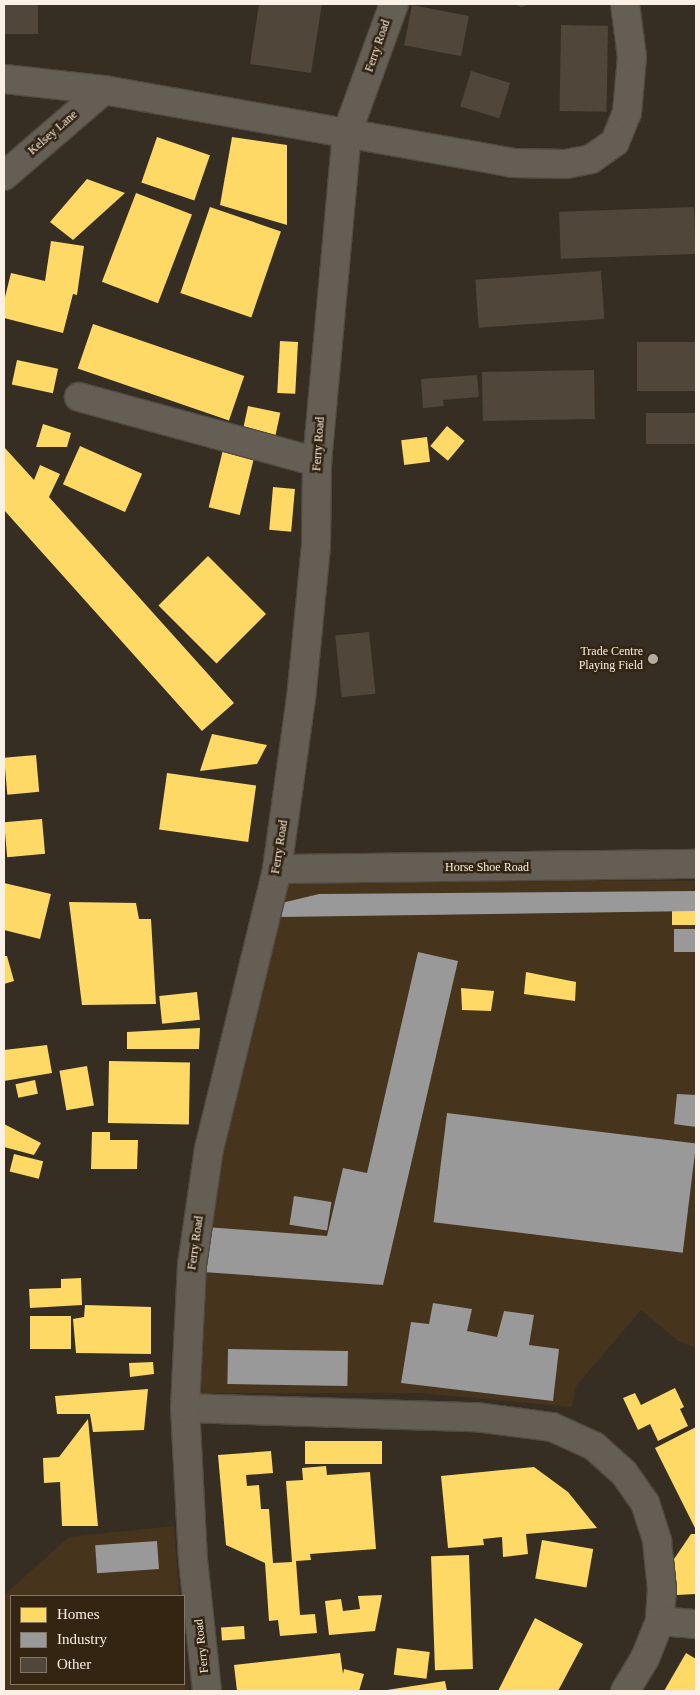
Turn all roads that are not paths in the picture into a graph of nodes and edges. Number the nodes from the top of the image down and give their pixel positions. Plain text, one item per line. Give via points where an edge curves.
1 (625, 4) edge
2 (391, 6) edge
3 (4, 79) edge
4 (104, 90) junction
5 (347, 134) junction
6 (4, 176) edge
7 (80, 397) dead end
8 (317, 462) junction
9 (696, 864) edge
10 (277, 869) junction
11 (186, 1408) junction
12 (660, 1621) junction
13 (696, 1624) edge
14 (207, 1691) edge
15 (625, 1691) edge

1 - 5 street via 632,57 627,113 615,142 591,159 566,164 512,163
2 - 5 street, Ferry Road
3 - 4 street
4 - 5 street
4 - 6 street, Kelsey Lane
5 - 8 street, Ferry Road
7 - 8 street
8 - 10 street, Ferry Road via 316,546 303,680
9 - 10 street, Horse Shoe Road
10 - 11 street, Ferry Road via 209,1149 192,1265
11 - 12 street via 476,1417 552,1427 586,1442 624,1473 645,1503 657,1540 662,1589
11 - 14 street, Ferry Road via 193,1560
12 - 13 street
12 - 15 street via 645,1658

